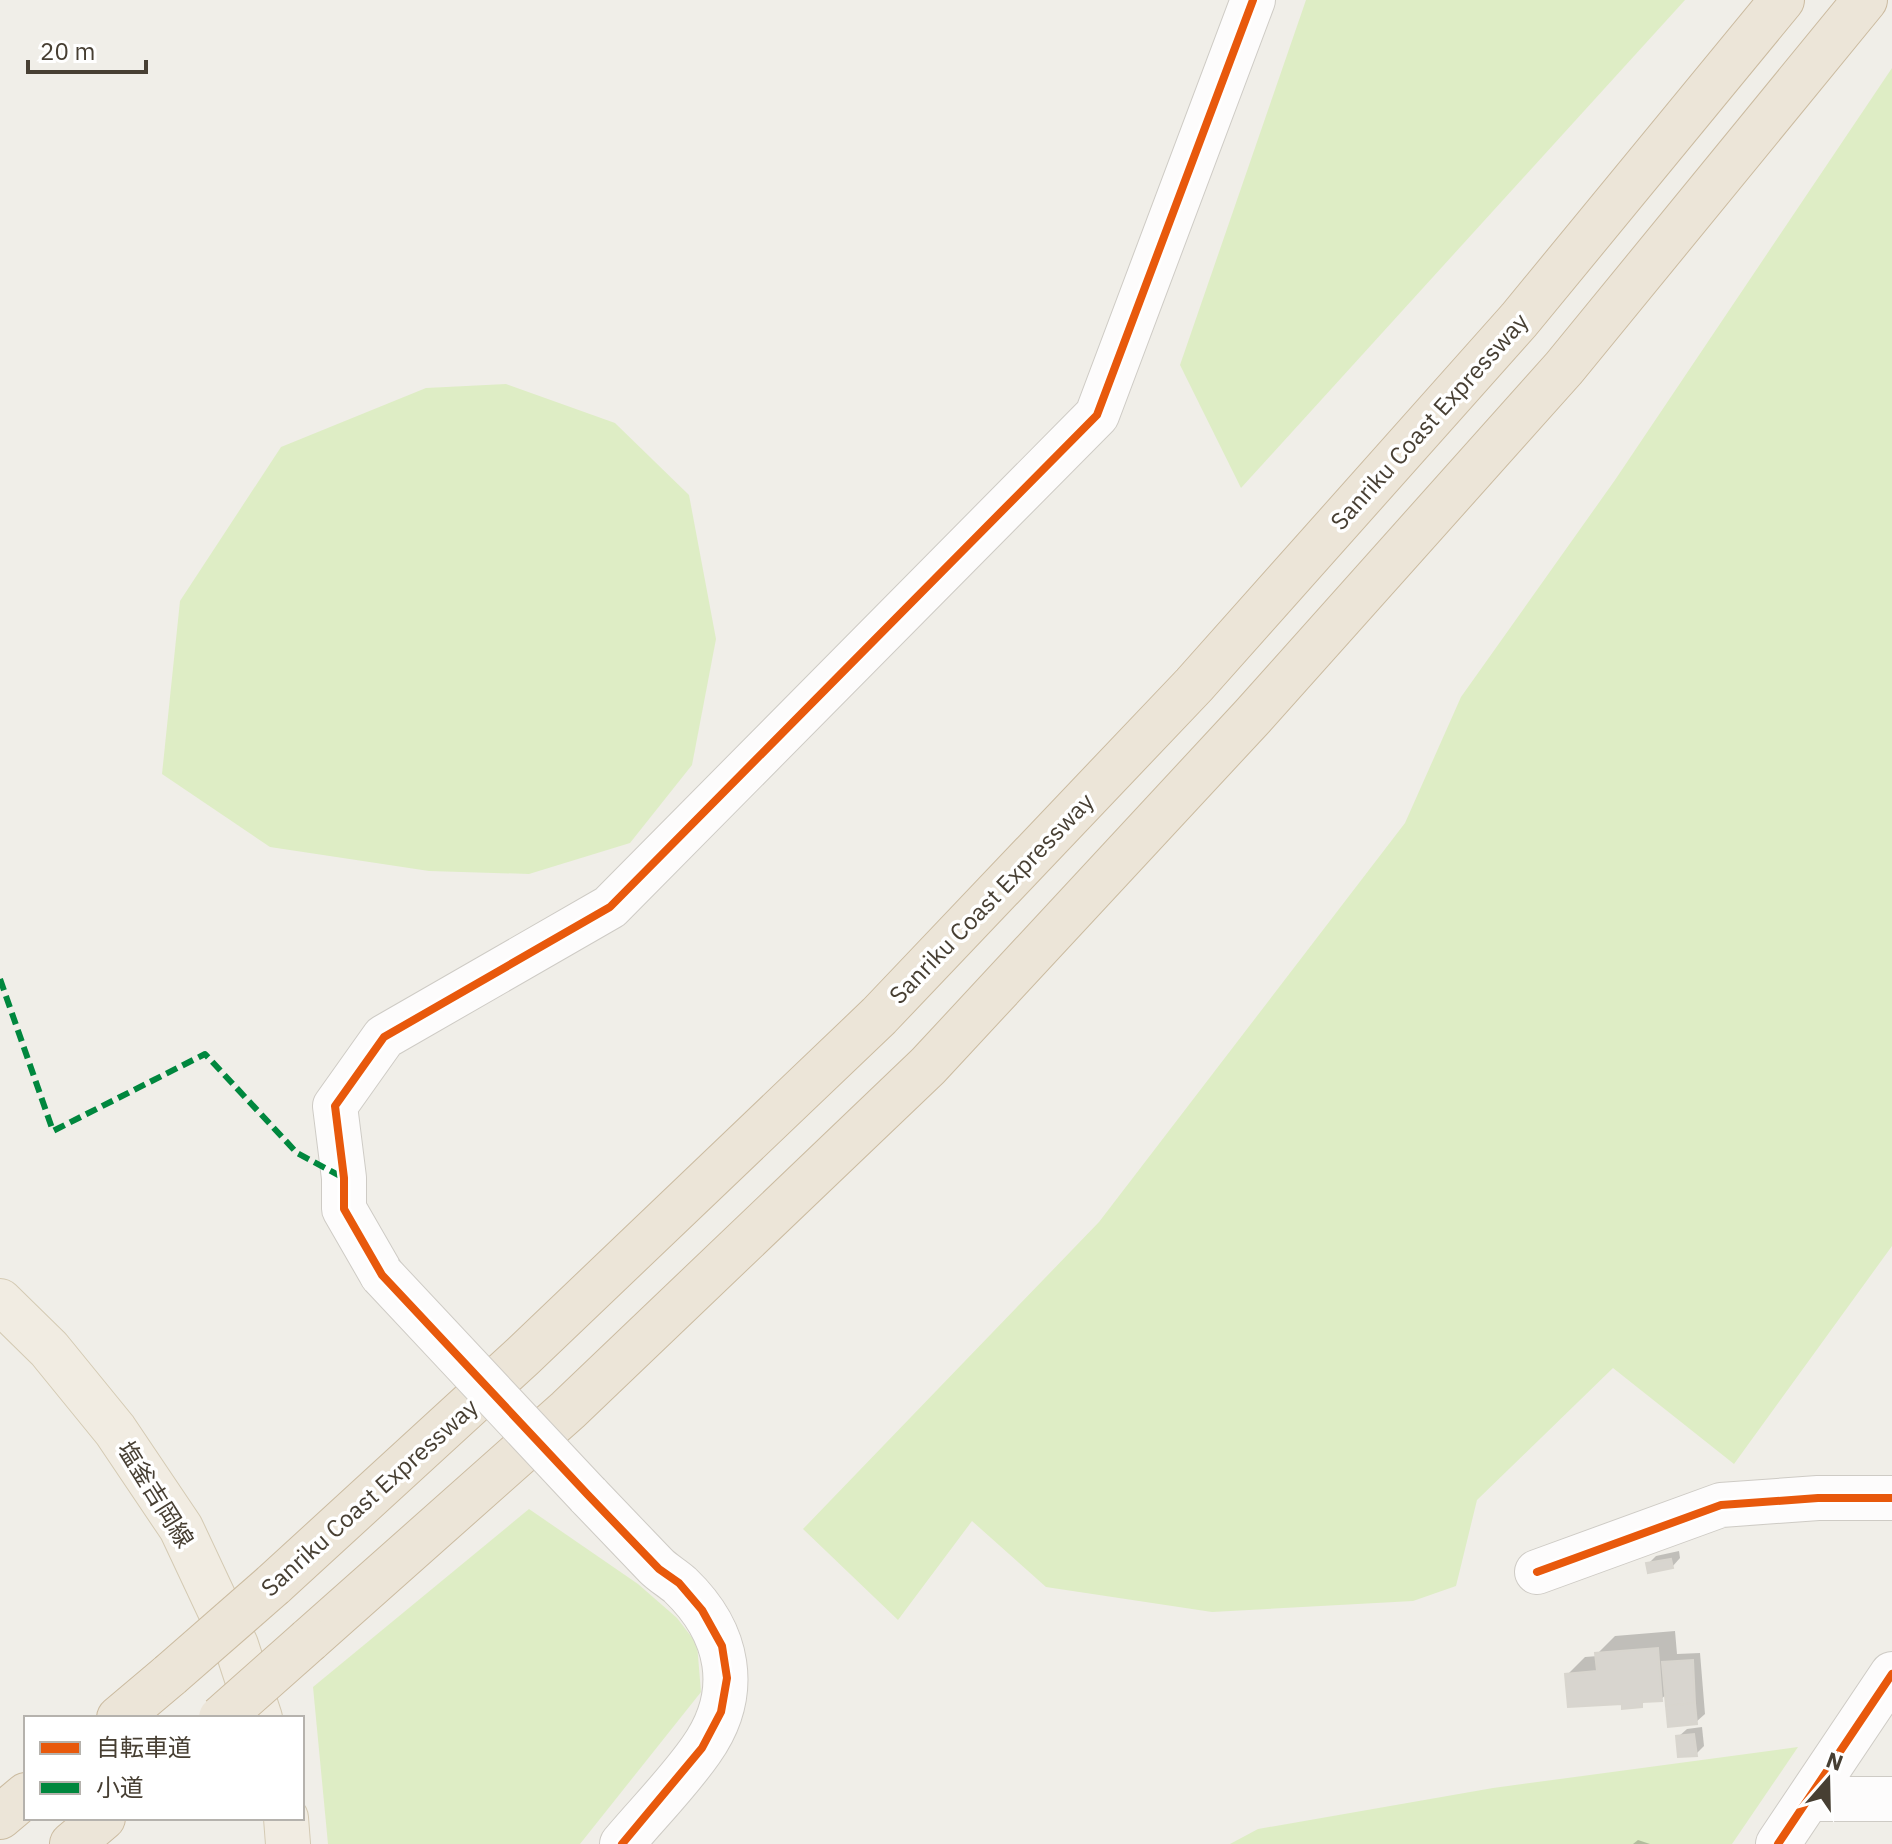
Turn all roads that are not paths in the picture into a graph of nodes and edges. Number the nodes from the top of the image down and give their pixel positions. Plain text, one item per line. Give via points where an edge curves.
1 (1253, 0) edge
2 (1782, 0) edge
3 (1865, 0) edge
4 (0, 1301) edge
5 (1892, 1498) edge
6 (1537, 1572) dead end
7 (1892, 1674) edge
8 (121, 1716) edge
9 (223, 1716) edge
10 (259, 1716) edge
11 (24, 1797) edge
12 (1810, 1799) junction
13 (1892, 1799) edge
14 (0, 1817) edge
15 (101, 1820) edge
16 (286, 1820) edge
17 (72, 1844) edge
18 (288, 1844) edge
19 (622, 1844) edge
20 (1778, 1844) edge

1 - 19 street, bridge via 1097,415 610,907 384,1037 335,1106 344,1209 382,1275 659,1569 679,1583 722,1646 727,1678 721,1712 702,1748
2 - 8 highway, Sanriku Coast Expressway, bridge via 1519,320 1172,708 879,1016 523,1356
3 - 9 highway, bridge via 1564,368 1253,716 928,1066 568,1410
4 - 10 main road, 塩釜吉岡線 via 49,1349 115,1430 181,1528 236,1645
5 - 6 street via 1721,1505
7 - 12 street
11 - 14 highway
12 - 13 street
12 - 20 street
15 - 17 highway
16 - 18 main road

